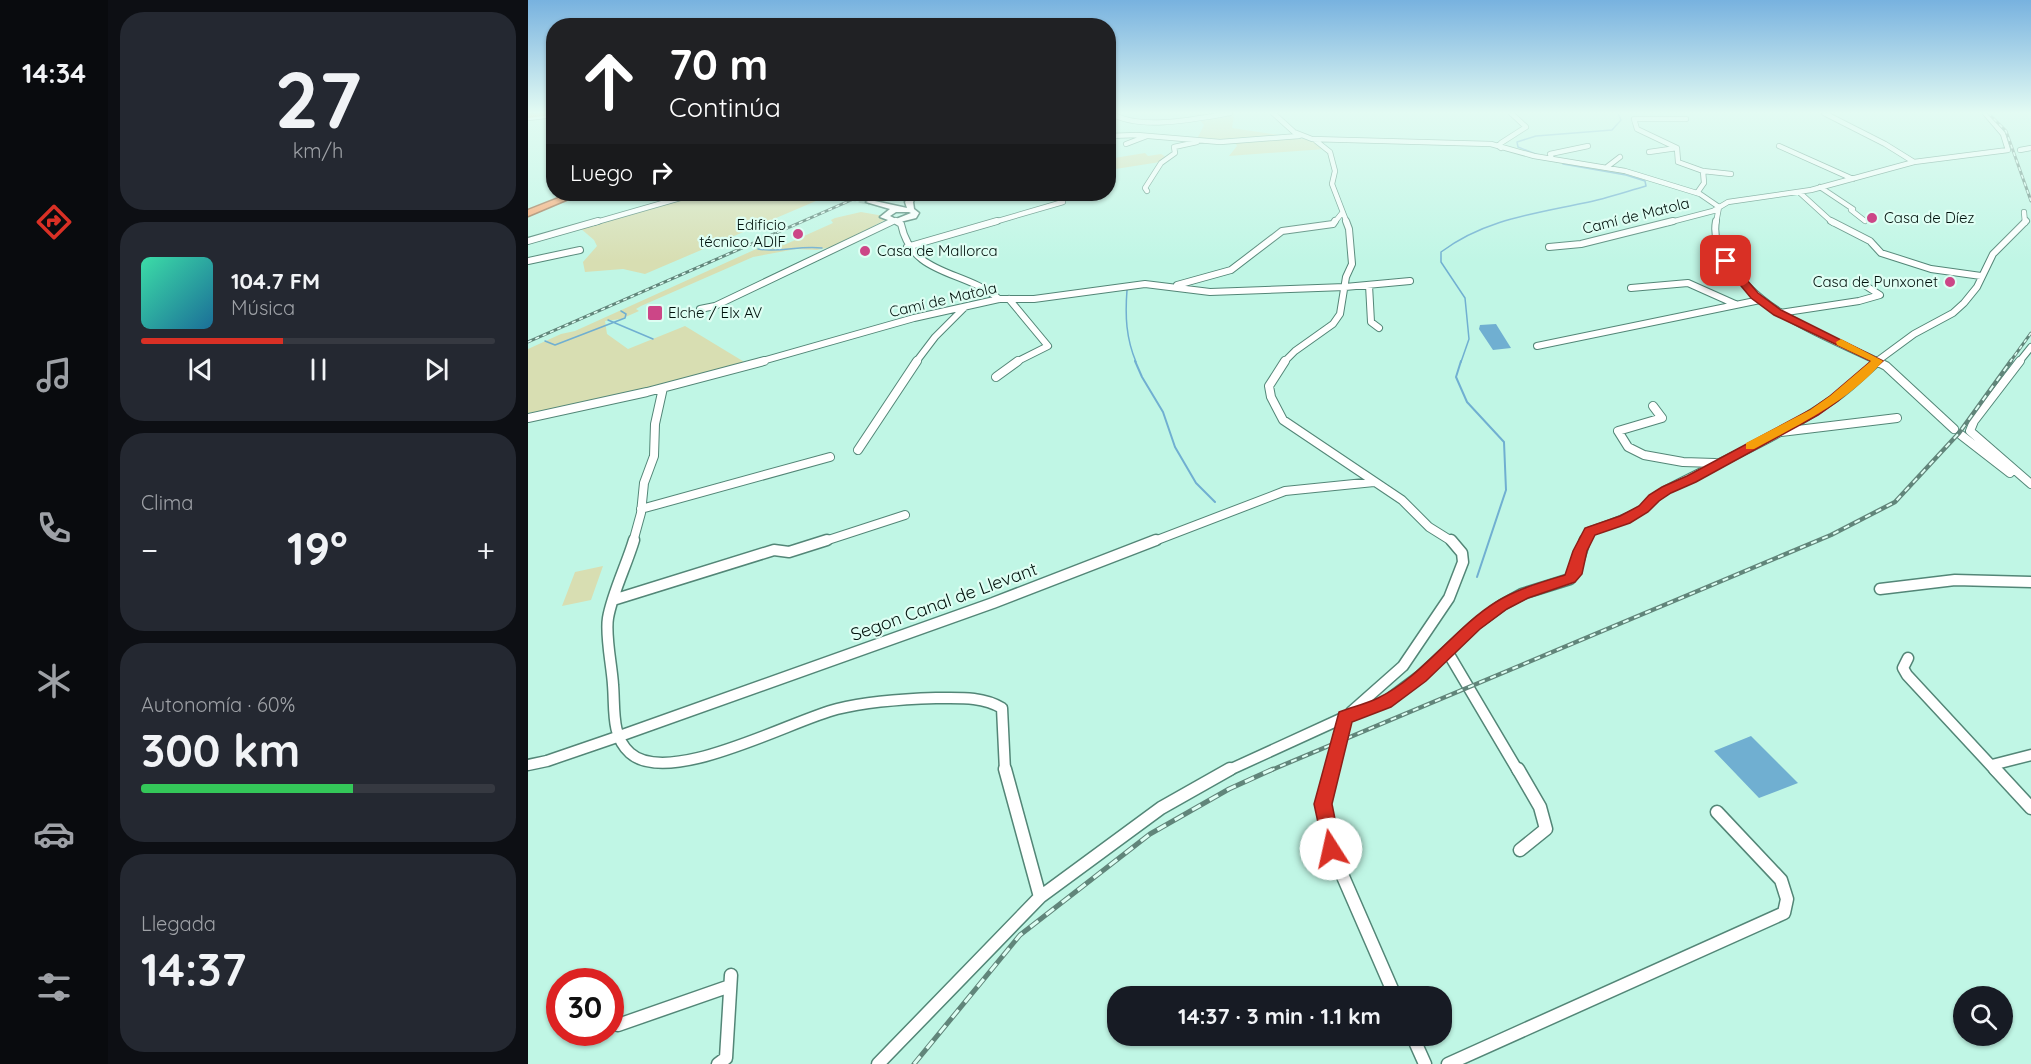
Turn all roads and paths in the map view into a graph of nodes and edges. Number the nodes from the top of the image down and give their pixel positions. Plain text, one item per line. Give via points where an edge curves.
1 (1161, 163) edge
2 (1333, 163) edge
3 (1577, 163) edge
4 (1613, 163) edge
5 (1680, 163) edge
6 (1816, 163) edge
7 (1912, 163) edge
8 (1607, 167) junction
9 (1703, 171) junction
10 (1731, 174) dead end
11 (1853, 179) junction
12 (1820, 187) junction
13 (1147, 191) dead end
14 (1799, 192) junction
15 (1698, 193) junction
16 (546, 201) edge
17 (558, 201) edge
18 (669, 201) edge
19 (910, 201) edge
20 (870, 202) tunnel mouth
21 (1063, 202) dead end
22 (1719, 207) junction
23 (528, 208) edge
24 (888, 208) junction
25 (906, 209) junction
26 (2024, 212) dead end
27 (528, 213) edge
28 (1342, 213) junction
29 (1866, 221) dead end
30 (892, 223) junction
31 (528, 241) edge
32 (907, 247) junction
33 (1549, 247) dead end
34 (580, 250) dead end
35 (528, 261) edge
36 (1981, 276) junction
37 (1410, 281) dead end
38 (1369, 285) junction
39 (1164, 286) junction
40 (1866, 286) dead end
41 (1345, 287) junction
42 (1631, 288) dead end
43 (999, 299) junction
44 (1009, 299) junction
45 (1760, 300) junction
46 (1741, 304) junction
47 (966, 306) junction
48 (700, 309) dead end
49 (1780, 313) junction
50 (1379, 328) dead end
51 (1537, 346) dead end
52 (2031, 347) edge
53 (1878, 361) junction
54 (996, 377) dead end
55 (663, 388) junction
56 (1653, 406) dead end
57 (528, 417) edge
58 (1897, 418) dead end
59 (1954, 429) dead end
60 (1774, 433) junction
61 (1962, 435) dead end
62 (858, 450) dead end
63 (830, 457) dead end
64 (1719, 462) junction
65 (1374, 482) junction
66 (2031, 486) edge
67 (641, 509) junction
68 (905, 515) dead end
69 (2031, 582) edge
70 (1880, 589) dead end
71 (613, 600) junction
72 (1447, 651) junction
73 (1908, 658) dead end
74 (1345, 717) junction
75 (618, 737) junction
76 (2031, 755) edge
77 (1992, 765) junction
78 (528, 767) edge
79 (2031, 808) edge
80 (1717, 812) dead end
81 (1520, 850) dead end
82 (1040, 897) junction
83 (1391, 986) edge
84 (624, 1023) edge
85 (1417, 1046) edge
86 (718, 1064) edge
87 (878, 1064) edge
88 (1425, 1064) edge
89 (1448, 1064) edge

1 - 13 street via 1145,188
2 - 28 street via 1332,184
3 - 8 street
4 - 8 street
5 - 9 street
6 - 11 street
7 - 11 street, Camí de Matola
8 - 15 street
9 - 10 street
9 - 15 street via 1706,178
11 - 12 street, Camí de Matola
12 - 14 street, Camí de Matola
12 - 29 street
14 - 22 street, Camí de Matola via 1728,202
14 - 36 street via 1833,223 1870,242 1881,253 1931,269
15 - 22 street
16 - 23 highway
17 - 27 highway
18 - 31 street
19 - 25 main road
20 - 24 main road
21 - 32 street
22 - 33 street, Camí de Matola via 1581,244
22 - 45 street via 1714,230 1717,244 1738,278
24 - 25 main road
24 - 30 main road via 884,216
25 - 30 main road via 915,214
26 - 36 street via 2026,222 2003,243
28 - 39 street via 1333,224 1282,231 1231,270 1191,283
28 - 41 street via 1353,255
30 - 32 street
30 - 48 street via 715,306
32 - 43 street via 939,270 986,287
34 - 35 street
36 - 53 street via 1977,287 1953,313 1914,334
37 - 38 street, Camí de Matola
38 - 41 street, Camí de Matola
38 - 50 street via 1371,322
39 - 41 street, Camí de Matola via 1210,292
39 - 44 street, Camí de Matola via 1135,285
40 - 49 street via 1880,295
41 - 65 street via 1340,314 1333,324 1295,351 1269,386 1283,420
42 - 46 street via 1688,283 1732,304
43 - 44 street, Camí de Matola
43 - 47 street, Camí de Matola
44 - 54 street via 1048,346
45 - 46 street
45 - 49 street
46 - 51 street
47 - 55 street, Camí de Matola
47 - 62 street via 922,356
49 - 53 street
52 - 66 street via 1970,431
53 - 59 street via 1904,380
53 - 60 street via 1834,399
55 - 57 street, Camí de Matola
55 - 67 street via 655,424 654,456 644,483
56 - 64 street via 1662,418 1618,431 1628,447 1664,460
58 - 60 street
60 - 64 street
61 - 66 street via 1989,459
63 - 67 street
64 - 72 street via 1654,498 1644,509 1590,531 1570,579 1522,594 1502,605
65 - 74 street via 1454,542 1463,562 1449,598 1403,666
65 - 75 street, Segon Canal de Llevant via 1285,491 1267,497 993,603
67 - 71 street
68 - 71 street via 789,552 774,550
69 - 70 street via 1962,577
71 - 75 street via 607,631
72 - 74 street via 1385,702
72 - 81 street via 1540,807 1546,829
73 - 77 street via 1903,668 1907,675
74 - 82 street via 1229,770 1161,808
74 - 83 street via 1323,804 1331,849
75 - 78 street, Segon Canal de Llevant
75 - 82 street via 621,746 647,760 691,761 854,705 897,699 994,701 1002,708 1003,764
76 - 77 street
77 - 79 street
80 - 89 street via 1781,880 1787,898 1784,914
82 - 87 street
84 - 86 street via 730,980 726,1058
85 - 88 street

